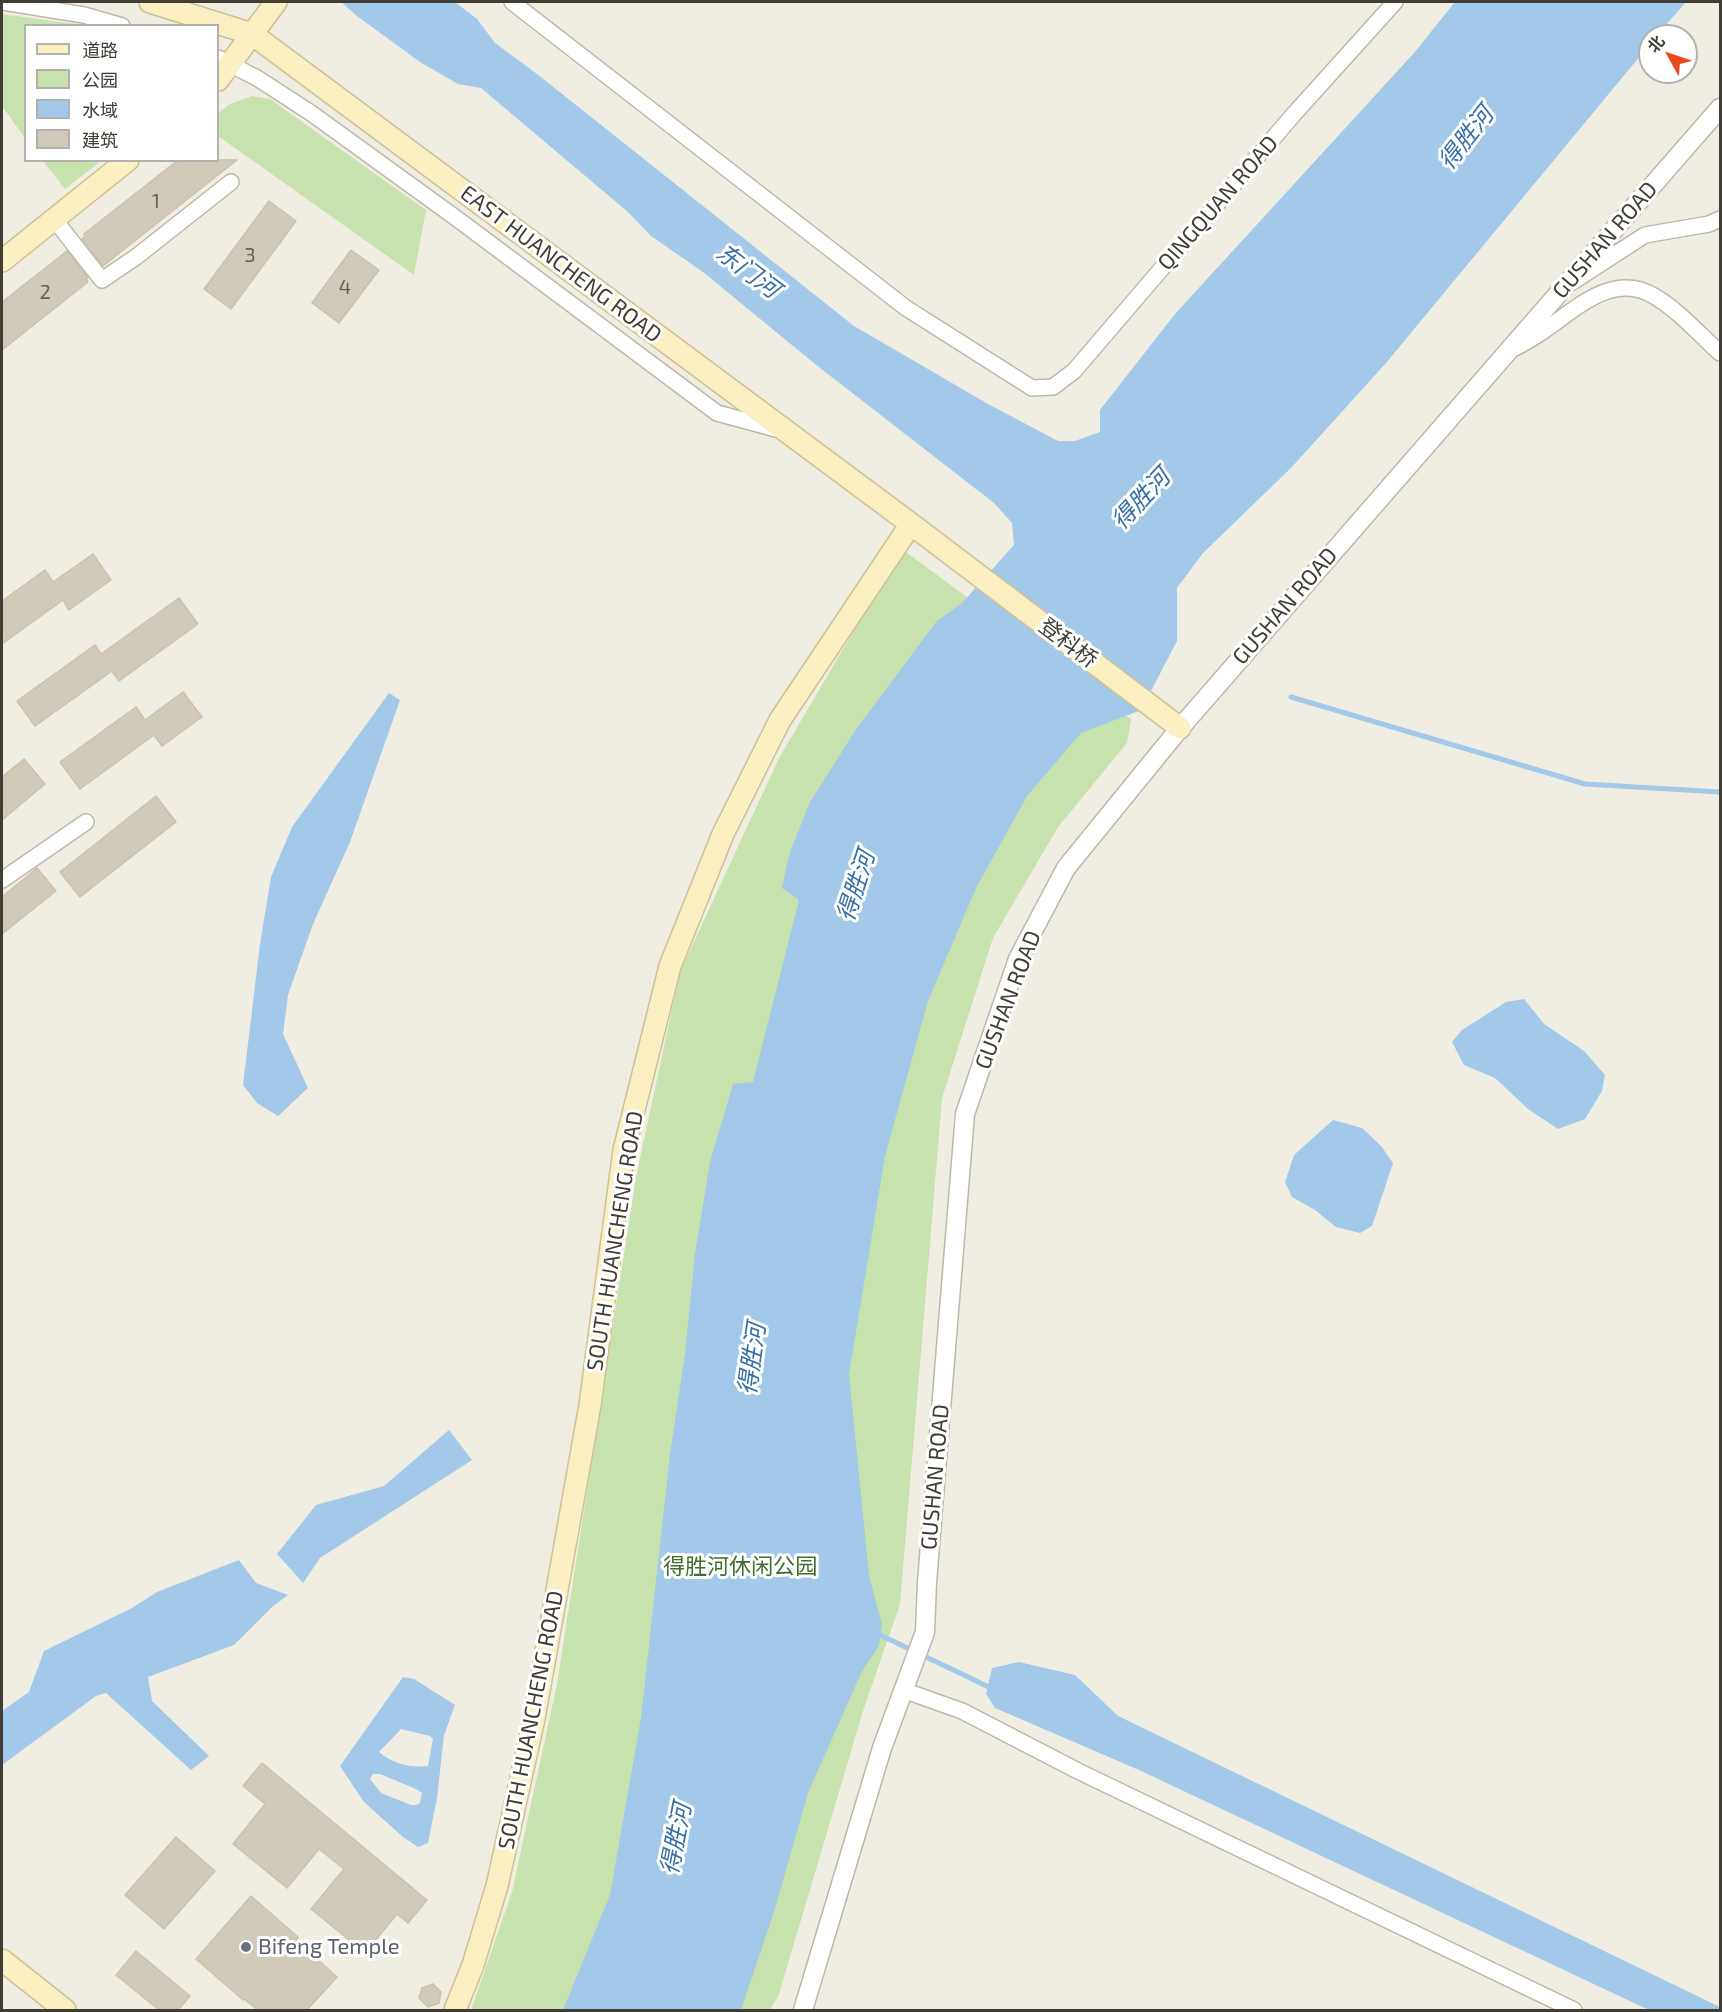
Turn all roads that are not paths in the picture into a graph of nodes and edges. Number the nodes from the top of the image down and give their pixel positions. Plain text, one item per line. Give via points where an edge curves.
1 (3, 2) edge
2 (150, 2) edge
3 (276, 2) edge
4 (512, 2) edge
5 (1395, 2) edge
6 (115, 24) edge
7 (252, 34) junction
8 (222, 67) edge
9 (1720, 108) edge
10 (125, 162) edge
11 (231, 183) dead end
12 (54, 219) junction
13 (1720, 219) edge
14 (2, 261) edge
15 (1560, 291) junction
16 (1507, 353) junction
17 (1720, 353) edge
18 (787, 431) junction
19 (911, 524) junction
20 (956, 558) joint
21 (1179, 728) junction
22 (86, 822) dead end
23 (2, 880) edge
24 (903, 1690) junction
25 (2, 1960) edge
26 (65, 2010) edge
27 (455, 2010) edge
28 (803, 2010) edge
29 (1574, 2010) edge

1 - 6 street
2 - 7 main road, EAST HUANCHENG ROAD
3 - 7 main road
4 - 5 street, QINGQUAN ROAD via 906,308 1032,387 1053,387 1074,371
7 - 8 main road
7 - 18 main road, EAST HUANCHENG ROAD
8 - 18 street via 257,78 311,113 717,413
9 - 15 street, GUSHAN ROAD
10 - 12 main road
11 - 12 street via 102,280
12 - 14 main road
13 - 15 street via 1645,235
15 - 16 street, GUSHAN ROAD
16 - 17 street via 1589,298 1623,288 1651,294 1662,301
16 - 21 street, GUSHAN ROAD
18 - 19 main road, EAST HUANCHENG ROAD
19 - 20 main road, EAST HUANCHENG ROAD
19 - 27 main road, SOUTH HUANCHENG ROAD via 780,720 723,834 670,966 624,1150 591,1405 534,1719 497,1886
20 - 21 main road, 登科桥
21 - 24 street, GUSHAN ROAD via 1066,868 1018,959 965,1114 925,1632
22 - 23 street
24 - 28 street, GUSHAN ROAD
24 - 29 street via 962,1711
25 - 26 main road

